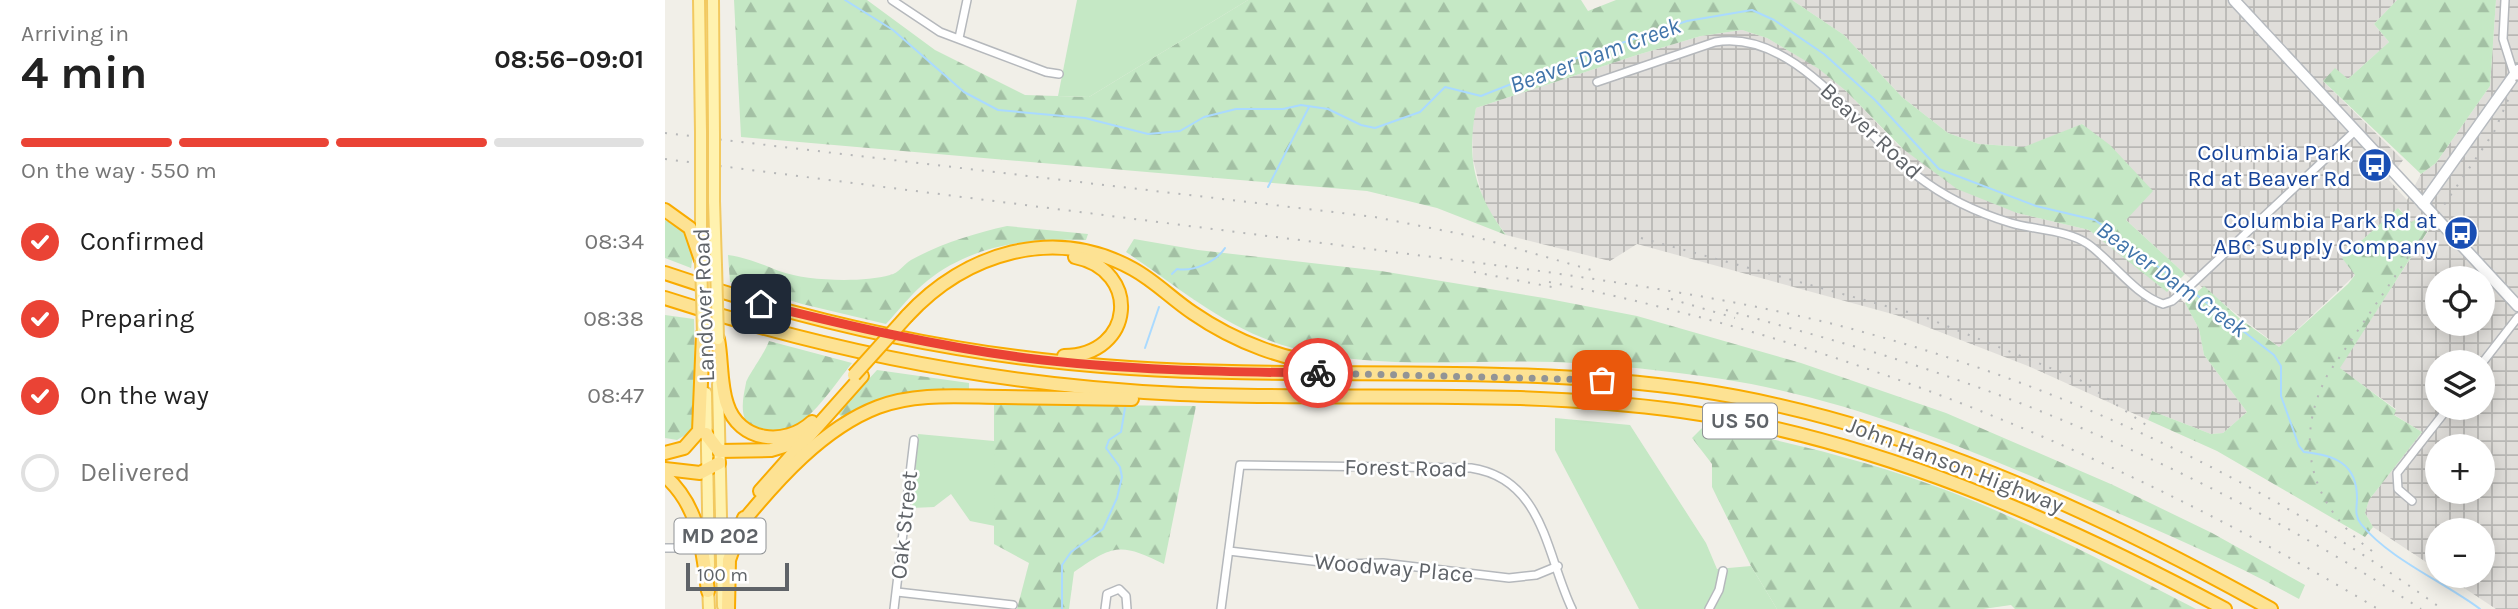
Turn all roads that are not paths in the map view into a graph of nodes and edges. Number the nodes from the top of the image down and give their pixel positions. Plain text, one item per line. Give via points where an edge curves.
1 (699, 0) edge
2 (713, 0) edge
3 (892, 0) edge
4 (967, 0) edge
5 (2505, 0) edge
6 (2237, 1) edge
7 (959, 38) junction
8 (2516, 72) edge
9 (1059, 74) dead end
10 (1597, 82) dead end
11 (2355, 131) junction
12 (2423, 204) junction
13 (665, 210) edge
14 (701, 260) junction
15 (667, 273) edge
16 (665, 298) edge
17 (665, 305) edge
18 (2518, 306) edge
19 (726, 317) junction
20 (911, 317) junction
21 (2518, 317) edge
22 (703, 334) junction
23 (718, 339) junction
24 (2492, 350) edge
25 (1027, 358) junction
26 (1410, 374) junction
27 (858, 375) junction
28 (1220, 395) junction
29 (2439, 420) edge
30 (706, 434) junction
31 (805, 439) junction
32 (913, 440) dead end
33 (665, 453) edge
34 (719, 457) junction
35 (665, 468) edge
36 (707, 472) junction
37 (665, 476) edge
38 (2412, 501) dead end
39 (741, 524) junction
40 (665, 548) edge
41 (680, 548) dead end
42 (1229, 551) junction
43 (1558, 566) junction
44 (1723, 571) dead end
45 (708, 591) junction
46 (897, 592) junction
47 (978, 605) edge
48 (1013, 605) dead end
49 (709, 609) edge
50 (723, 609) edge
51 (728, 609) edge
52 (894, 609) edge
53 (1105, 609) edge
54 (1127, 609) edge
55 (1221, 609) edge
56 (1572, 609) edge
57 (1709, 609) edge
58 (2225, 609) edge
59 (2271, 609) edge

1 - 14 main road, Landover Road / MD 202, bridge
2 - 23 main road, Landover Road / MD 202, bridge
3 - 7 street via 940,32
4 - 7 street
5 - 8 street via 2503,38
6 - 11 street
7 - 9 street
8 - 12 street
10 - 11 street, Beaver Road via 1715,42 1762,46 1819,83 1897,160 1942,192 2010,223 2086,243 2160,303 2177,297 2193,283
11 - 12 street
12 - 18 street
13 - 14 highway via 690,228
14 - 22 main road, Landover Road / MD 202, bridge
15 - 25 highway, John Hanson Highway / US 50 via 843,325
16 - 19 highway, John Hanson Highway / US 50
17 - 19 highway
19 - 28 highway, John Hanson Highway / US 50 via 851,351 967,373 1111,390
20 - 25 highway via 962,279 1009,260 1058,255 1082,258 1102,268 1114,282 1121,304 1119,324 1108,341 1085,355
20 - 26 highway via 944,282 978,262 1022,249 1069,248 1133,269 1196,315 1261,348 1316,363
20 - 27 highway, bridge
21 - 24 street
22 - 30 main road, Landover Road / MD 202
22 - 33 highway via 699,431 684,448
23 - 27 highway via 729,410 742,427 760,437 785,438 804,429
23 - 34 main road, Landover Road / MD 202
25 - 26 highway, John Hanson Highway / US 50 via 1203,371
26 - 59 highway, John Hanson Highway / US 50 via 1651,384 1820,416 1927,449 2030,490
27 - 31 highway
28 - 39 highway via 1186,400 935,396 894,402 859,416 825,439
28 - 58 highway, John Hanson Highway / US 50 via 1586,402 1768,427 1874,455 1966,488
29 - 38 street via 2397,473 2398,489
30 - 34 highway
30 - 36 main road, Landover Road / MD 202
31 - 34 highway via 777,450
31 - 39 highway via 756,497
32 - 46 street, Oak Street
34 - 36 highway
34 - 50 main road, Landover Road / MD 202
35 - 36 highway
36 - 45 main road, Landover Road / MD 202
37 - 45 highway via 686,499 696,519
39 - 51 highway via 729,560
40 - 41 street
42 - 43 street, Woodway Place via 1509,578 1524,578
42 - 43 street, Forest Road via 1240,465 1471,468 1491,472 1519,491
42 - 55 street
43 - 56 street, Forest Road
44 - 57 street
45 - 49 main road, Landover Road / MD 202
46 - 47 street
46 - 52 street, Oak Street
47 - 48 street
53 - 54 street via 1107,594 1119,589 1126,596

